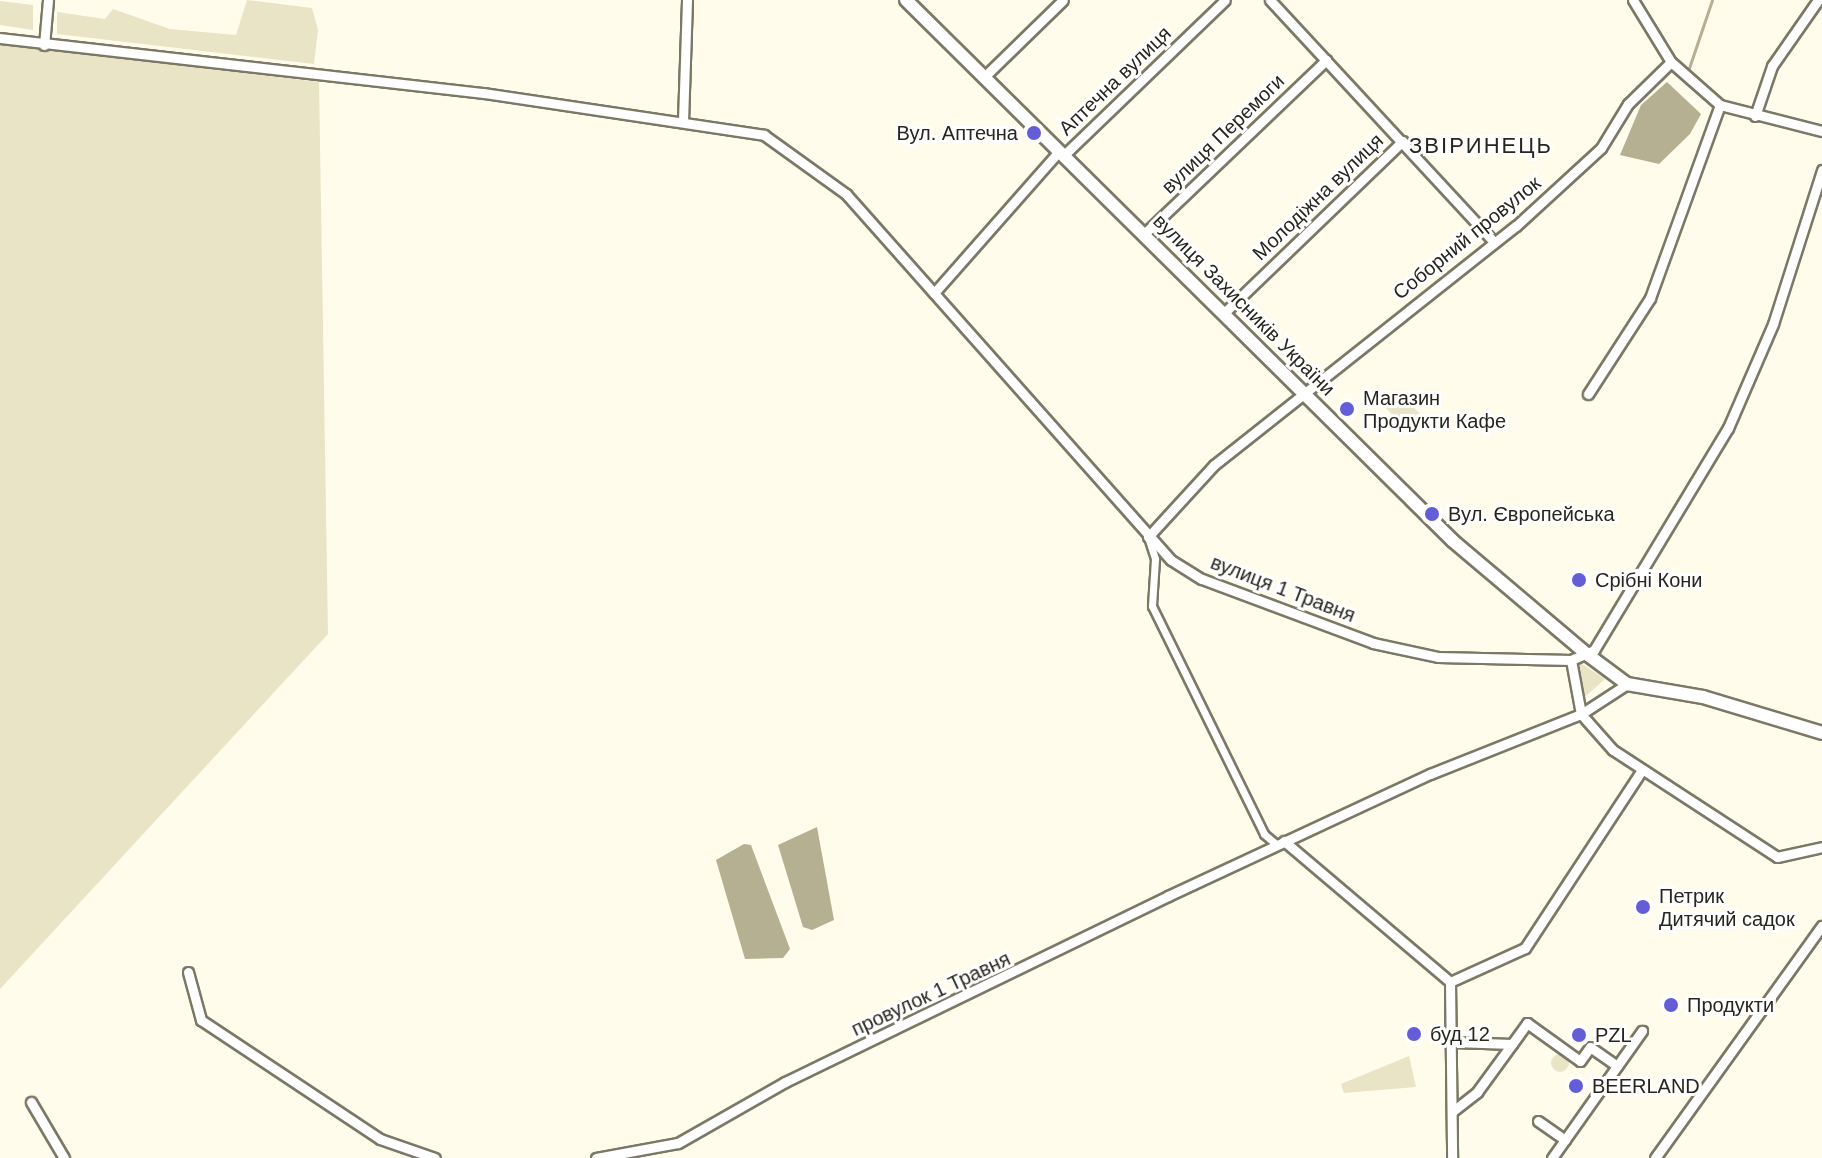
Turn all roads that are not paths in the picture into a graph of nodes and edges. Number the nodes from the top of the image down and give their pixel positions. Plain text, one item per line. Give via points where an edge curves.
1 (48, 0) edge
2 (687, 0) edge
3 (906, 0) edge
4 (1063, 0) edge
5 (1225, 0) edge
6 (1270, 0) edge
7 (1633, 0) edge
8 (1818, 0) edge
9 (0, 38) edge
10 (44, 45) junction
11 (1326, 60) junction
12 (1671, 62) junction
13 (984, 77) junction
14 (1720, 105) junction
15 (1755, 116) junction
16 (683, 121) junction
17 (1822, 131) edge
18 (1403, 141) junction
19 (1062, 153) junction
20 (1822, 170) edge
21 (1144, 234) junction
22 (1494, 242) junction
23 (934, 293) junction
24 (1224, 313) junction
25 (1588, 394) dead end
26 (1307, 396) junction
27 (1148, 537) junction
28 (1588, 655) junction
29 (1571, 660) junction
30 (1627, 684) junction
31 (1581, 714) junction
32 (1821, 729) edge
33 (1642, 770) junction
34 (1280, 843) junction
35 (1822, 847) edge
36 (1822, 926) edge
37 (188, 972) dead end
38 (1450, 982) junction
39 (1642, 1031) dead end
40 (1453, 1042) junction
41 (1512, 1044) junction
42 (1617, 1066) junction
43 (31, 1102) dead end
44 (1453, 1111) junction
45 (1538, 1121) dead end
46 (1565, 1140) junction
47 (64, 1158) edge
48 (435, 1158) edge
49 (596, 1158) edge
50 (1452, 1158) edge
51 (1552, 1158) edge
52 (1655, 1158) edge

1 - 10 street
2 - 16 street
3 - 13 street, вулиця Захисників України
4 - 13 street
5 - 19 street, Аптечна вулиця
6 - 11 street
7 - 12 street
8 - 15 street via 1772,66
9 - 10 street, вулиця 1 Травня
10 - 16 street, вулиця 1 Травня
11 - 18 street
11 - 21 street, вулиця Перемоги
12 - 14 street
12 - 22 street, Соборний провулок via 1628,104 1601,148
13 - 19 street, вулиця Захисників України
14 - 15 street
14 - 25 street via 1650,298
15 - 17 street
16 - 23 street, вулиця 1 Травня via 764,135 796,152 846,194
18 - 22 street
18 - 24 street, Молодіжна вулиця
19 - 21 street, вулиця Захисників України
19 - 23 street, Аптечна вулиця
20 - 28 street via 1773,324 1728,428
21 - 24 street, вулиця Захисників України
22 - 26 street, Соборний провулок
23 - 27 street, вулиця 1 Травня
24 - 26 street, вулиця Захисників України
26 - 27 street, Соборний провулок via 1214,465
26 - 28 street, вулиця Захисників України via 1453,541
27 - 29 street, вулиця 1 Травня via 1202,579 1373,643 1438,657
27 - 34 street via 1155,559 1152,606 1257,822
28 - 29 street, вулиця 1 Травня
28 - 30 street, вулиця Захисників України
29 - 31 street
30 - 31 street, провулок 1 Травня
30 - 32 street, вулиця Захисників України via 1703,697
31 - 33 street
31 - 34 street, провулок 1 Травня
33 - 35 street via 1777,857
33 - 38 street via 1525,948
34 - 38 street
34 - 49 street, провулок 1 Травня via 785,1082 678,1143
36 - 52 street
37 - 48 street via 201,1020 380,1139
38 - 40 street
39 - 42 street
40 - 41 street
40 - 44 street
41 - 42 street via 1527,1023 1580,1061 1590,1047
41 - 44 street via 1477,1092
42 - 46 street
43 - 47 street
44 - 50 street
45 - 46 street
46 - 51 street

